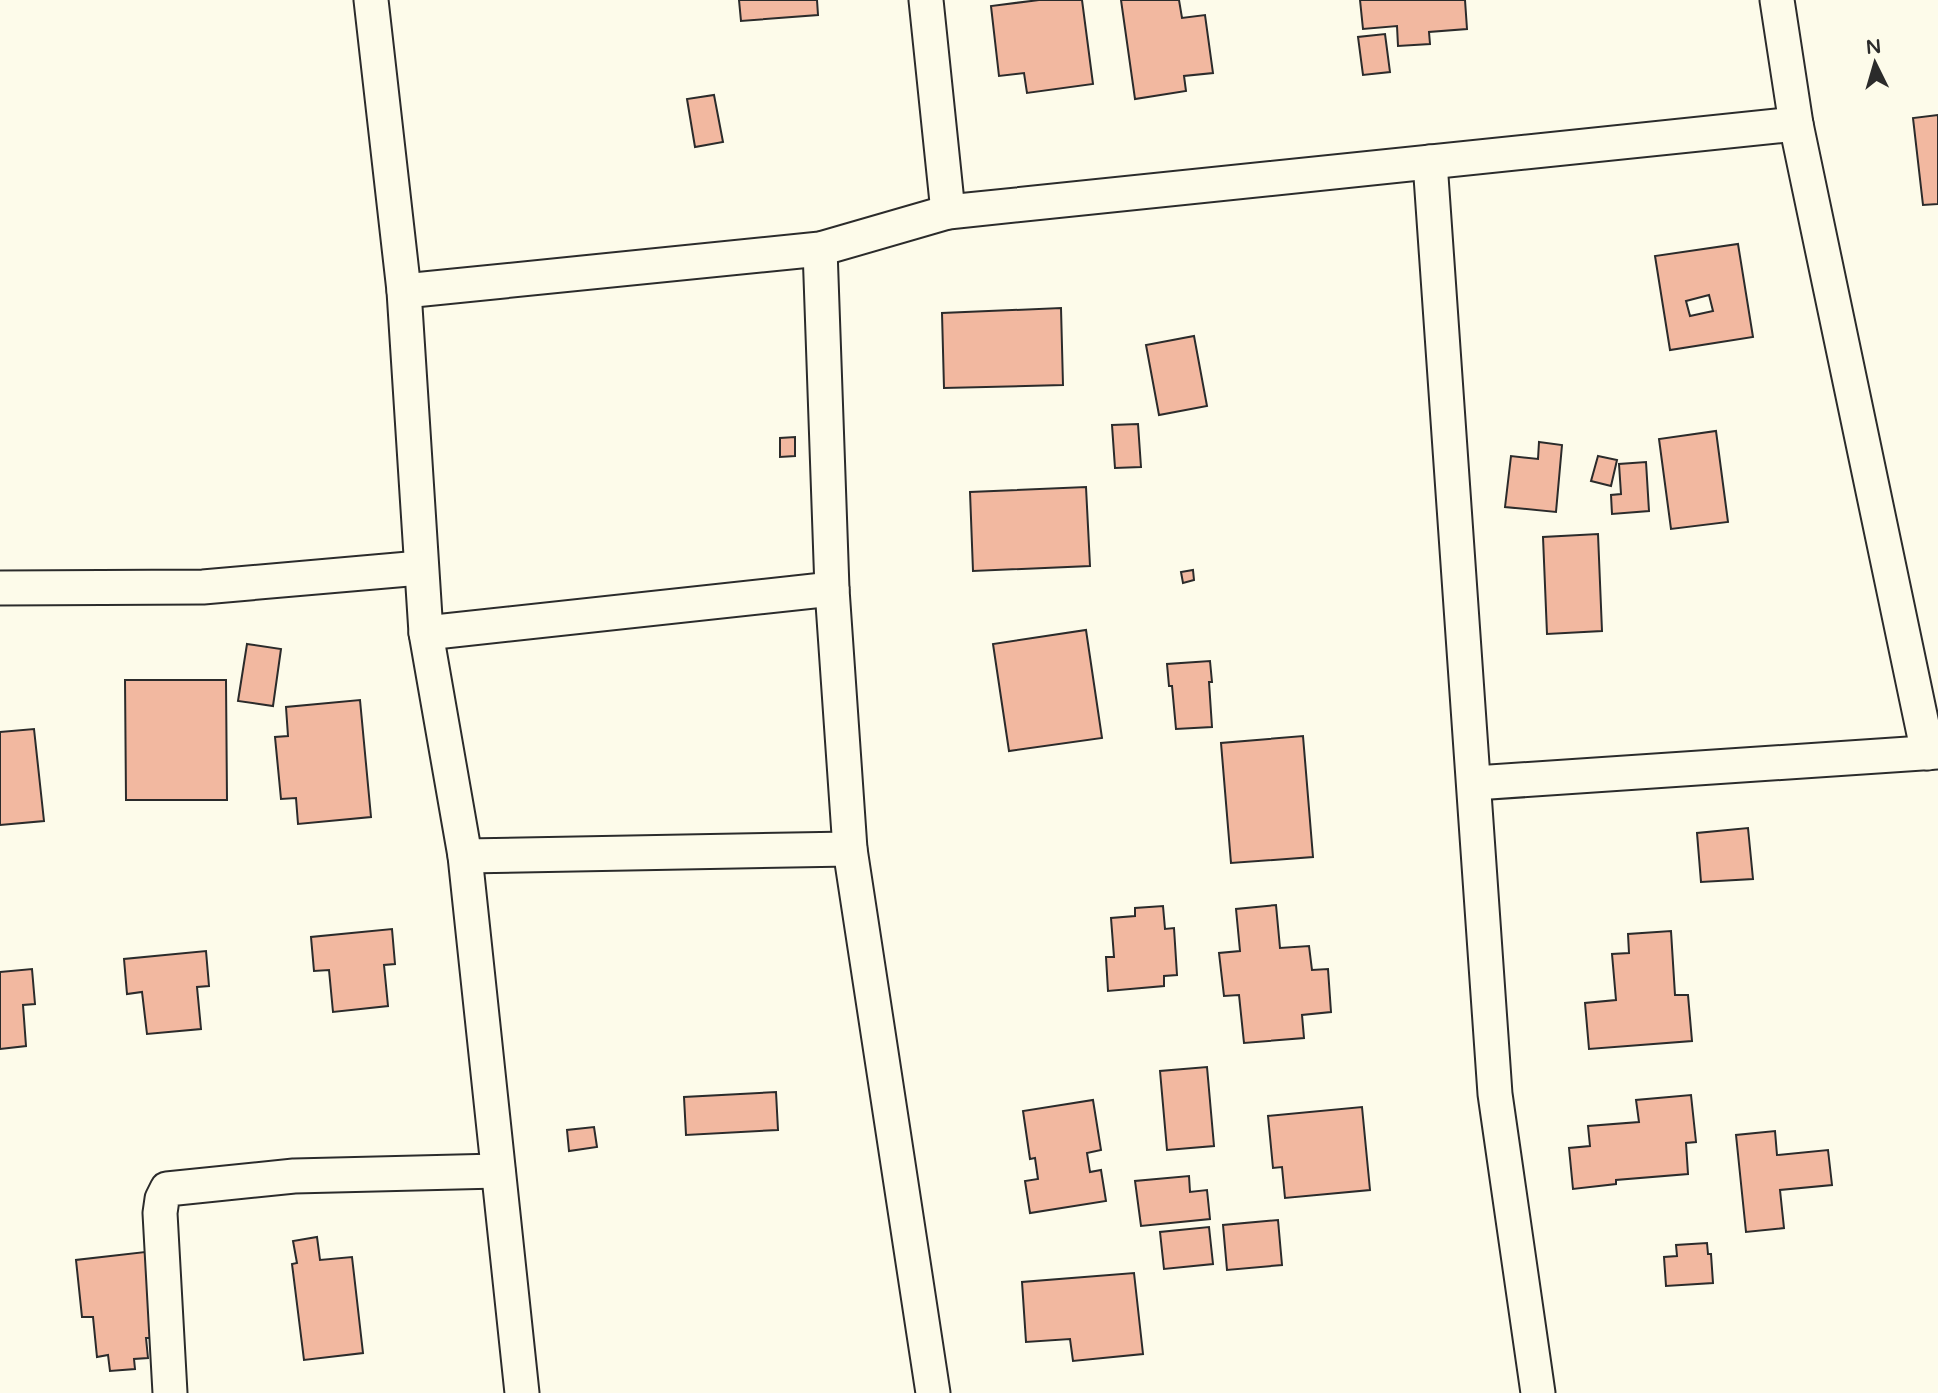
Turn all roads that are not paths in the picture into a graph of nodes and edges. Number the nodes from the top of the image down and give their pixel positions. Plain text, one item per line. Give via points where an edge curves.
1 (371, 0) edge
2 (926, 0) edge
3 (1777, 0) edge
4 (1796, 124) junction
5 (1430, 162) junction
6 (948, 212) junction
7 (820, 249) junction
8 (404, 291) junction
9 (420, 568) junction
10 (0, 588) edge
11 (832, 589) junction
12 (426, 633) junction
13 (1933, 752) edge
14 (1475, 783) junction
15 (850, 849) junction
16 (465, 856) junction
17 (498, 1171) junction
18 (170, 1393) edge
19 (522, 1393) edge
20 (933, 1393) edge
21 (1538, 1393) edge

1 - 8 street
2 - 6 street
3 - 4 street
4 - 5 street
4 - 13 street
5 - 6 street
5 - 14 street
6 - 7 street
7 - 8 street
7 - 11 street
8 - 9 street
9 - 10 street via 203,587
9 - 12 street
11 - 12 street
11 - 15 street
12 - 16 street
13 - 14 street
14 - 21 street via 1495,1094
15 - 16 street
15 - 20 street
16 - 17 street
17 - 18 street via 294,1176 167,1189 160,1213
17 - 19 street

